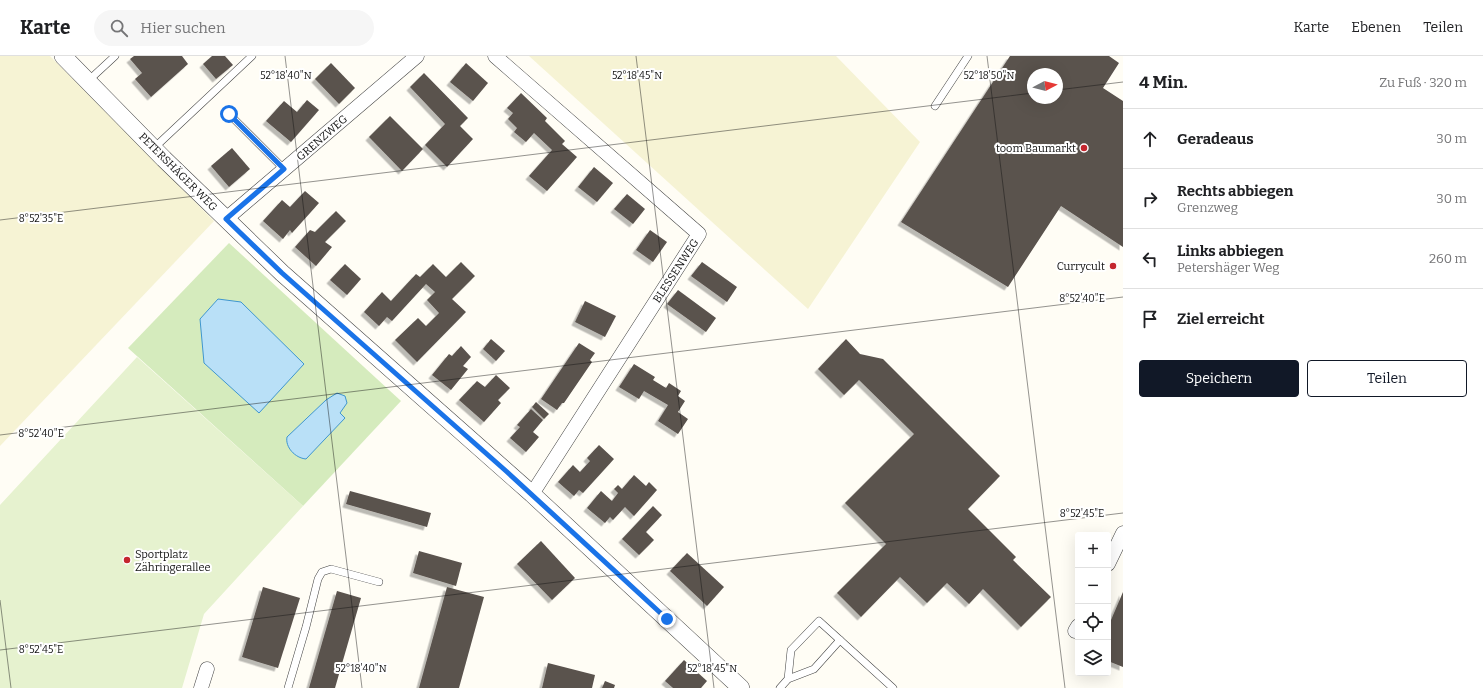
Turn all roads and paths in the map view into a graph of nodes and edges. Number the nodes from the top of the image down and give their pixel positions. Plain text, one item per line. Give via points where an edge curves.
1 (64, 56) edge
2 (115, 56) edge
3 (252, 56) edge
4 (417, 56) edge
5 (496, 56) edge
6 (968, 56) edge
7 (88, 81) junction
8 (935, 106) dead end
9 (229, 114) dead end
10 (154, 148) junction
11 (284, 169) junction
12 (226, 219) junction
13 (532, 494) junction
14 (1123, 534) edge
15 (1111, 558) edge
16 (380, 582) dead end
17 (840, 640) junction
18 (207, 669) dead end
19 (788, 679) junction
20 (201, 688) edge
21 (288, 688) edge
22 (741, 688) edge
23 (780, 688) edge
24 (893, 688) edge

1 - 7 street, PETERSHÄGER WEG
2 - 7 lane
3 - 10 lane
4 - 11 street, GRENZWEG
5 - 13 street, BLESSENWEG via 699,234
6 - 8 lane
7 - 10 street, PETERSHÄGER WEG
9 - 11 lane
10 - 12 street, PETERSHÄGER WEG
11 - 12 street, GRENZWEG
12 - 13 street, PETERSHÄGER WEG via 282,273
13 - 22 street, PETERSHÄGER WEG
14 - 15 street
16 - 21 lane via 331,569 322,572
17 - 19 lane via 814,669
17 - 19 lane via 819,621 791,650
17 - 24 lane
18 - 20 street
19 - 23 lane

